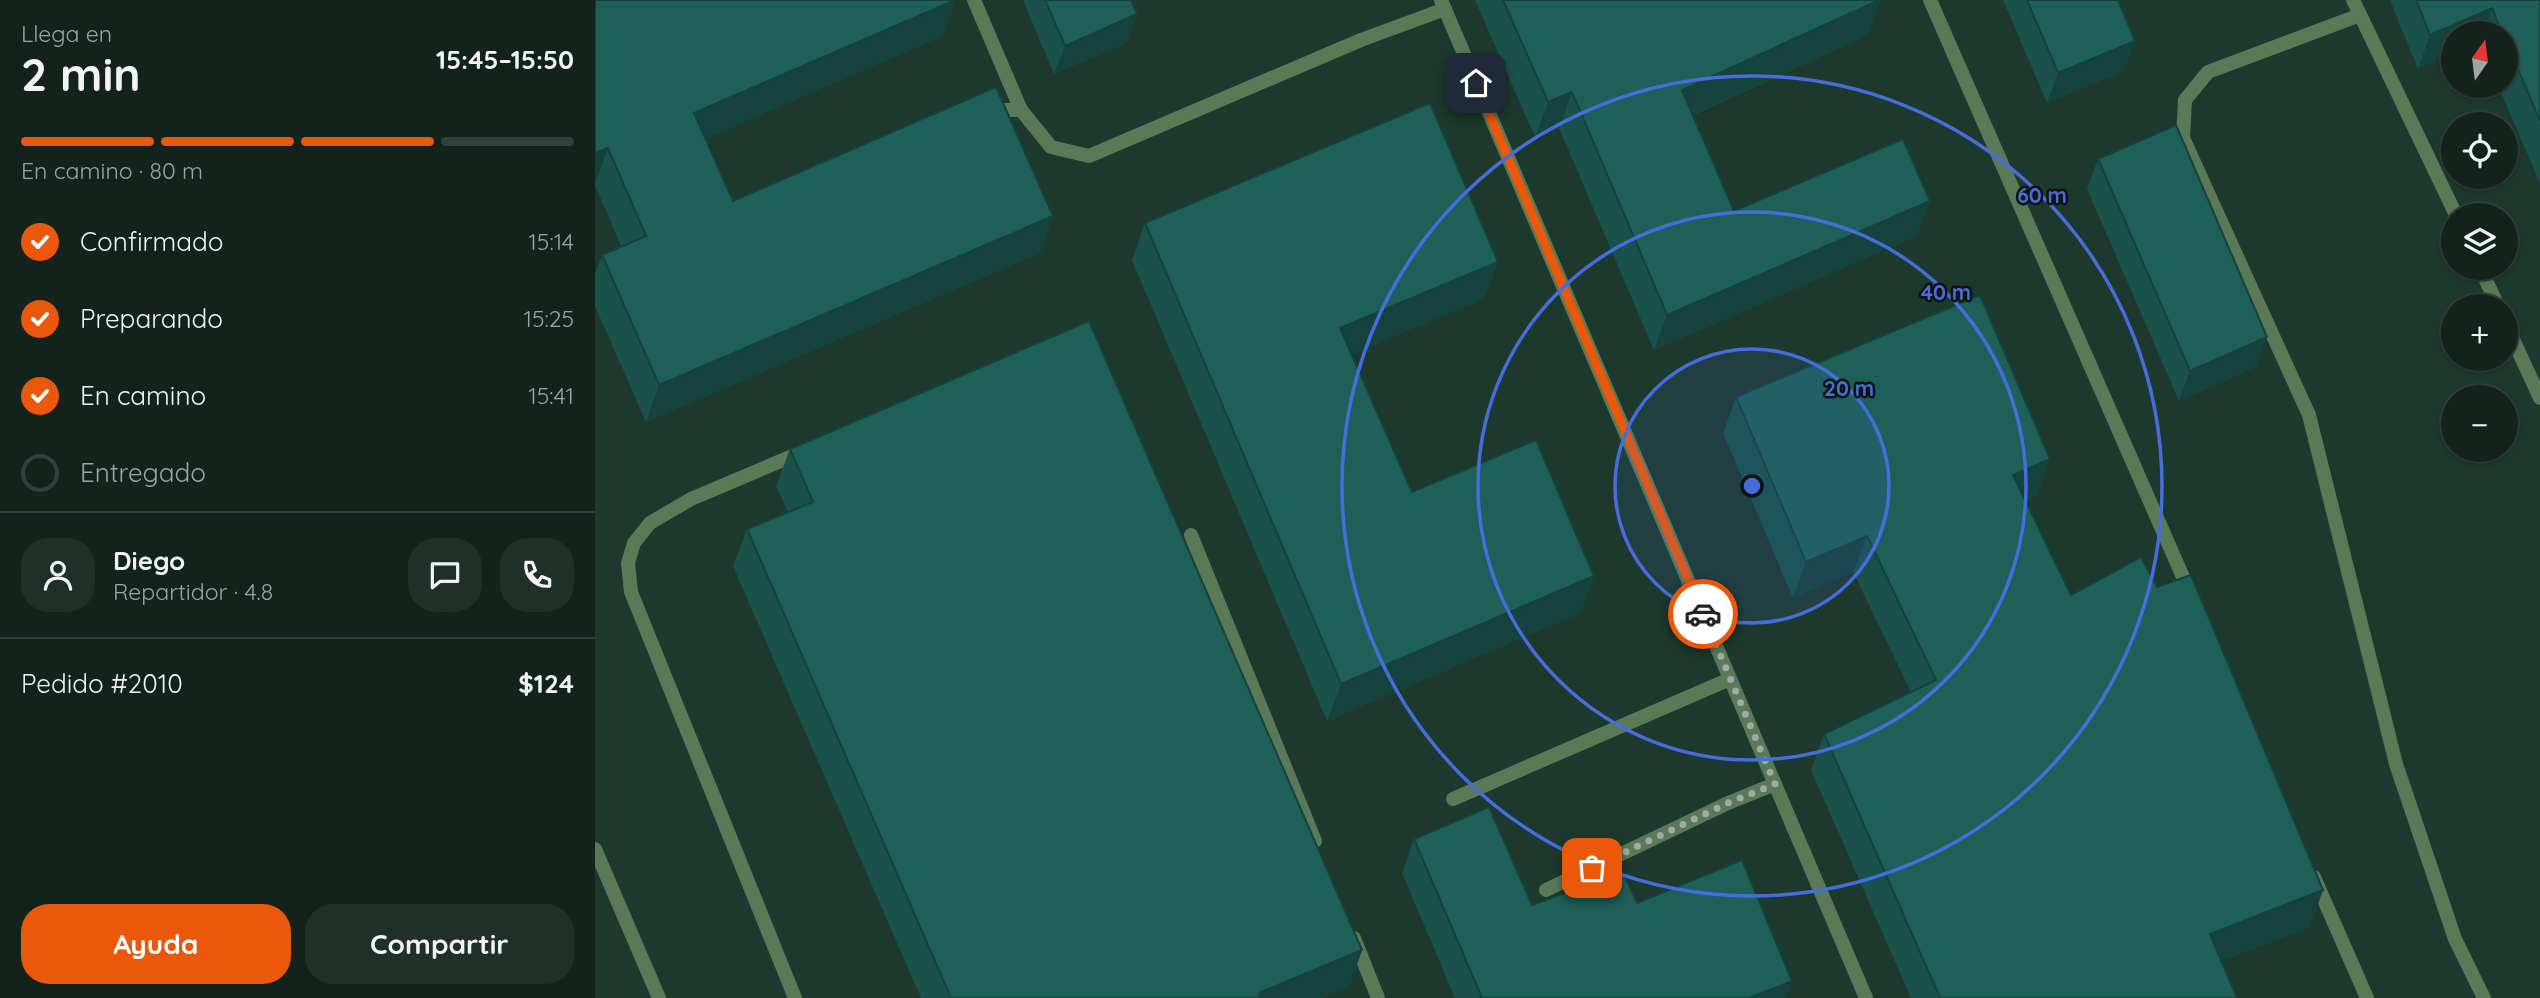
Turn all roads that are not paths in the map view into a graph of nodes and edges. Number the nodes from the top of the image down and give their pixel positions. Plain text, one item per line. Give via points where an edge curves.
1 (974, 0) edge
2 (1930, 0) edge
3 (2353, 0) edge
4 (1443, 4) edge
5 (2360, 15) junction
6 (980, 110) edge
7 (1020, 110) junction
8 (2450, 203) edge
9 (2518, 350) edge
10 (2540, 398) edge
11 (819, 444) edge
12 (1191, 535) dead end
13 (2193, 601) edge
14 (1730, 679) junction
15 (1775, 784) junction
16 (1453, 799) dead end
17 (595, 849) edge
18 (1321, 857) edge
19 (2306, 857) edge
20 (1546, 890) dead end
21 (1347, 921) edge
22 (659, 998) edge
23 (795, 998) edge
24 (1378, 998) edge
25 (1865, 998) edge
26 (2367, 998) edge
27 (2484, 998) edge

1 - 7 street
2 - 13 street
3 - 5 street
4 - 7 street via 1089,156 1051,147
4 - 14 street
5 - 8 street
5 - 27 street via 2208,72 2185,100 2183,138 2309,415 2396,764 2455,939
6 - 7 street
9 - 10 street
11 - 23 street via 691,499 650,523 634,543 628,563 631,592
12 - 18 street
14 - 15 street
14 - 16 street
15 - 20 street
15 - 25 street
17 - 22 street
19 - 26 street
21 - 24 street

